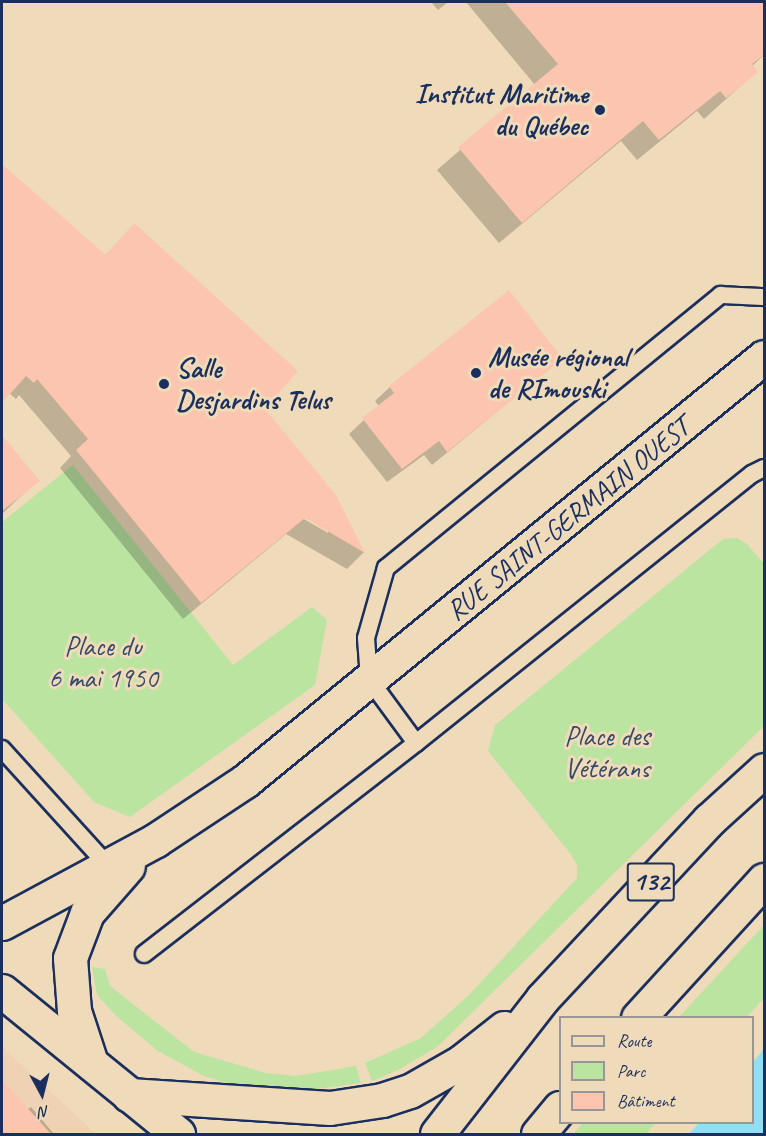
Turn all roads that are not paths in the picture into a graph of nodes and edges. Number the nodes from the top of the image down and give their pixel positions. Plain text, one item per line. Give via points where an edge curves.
1 (765, 297) edge
2 (765, 357) edge
3 (765, 468) edge
4 (369, 679) junction
5 (416, 743) junction
6 (2, 748) edge
7 (765, 770) edge
8 (156, 840) junction
9 (109, 867) junction
10 (765, 880) edge
11 (2, 923) edge
12 (144, 954) dead end
13 (2, 992) edge
14 (543, 998) junction
15 (639, 1016) edge
16 (91, 1062) junction
17 (129, 1095) junction
18 (559, 1110) edge
19 (178, 1134) edge
20 (437, 1134) edge
21 (538, 1134) edge

1 - 4 lane via 721,295 386,568 366,638
2 - 4 street, RUE SAINT-GERMAIN OUEST
3 - 5 lane via 752,474
4 - 5 lane
4 - 8 street, RUE SAINT-GERMAIN OUEST via 245,781
5 - 12 lane
6 - 9 lane
7 - 14 street, 132 via 709,819
8 - 9 street, RUE SAINT-GERMAIN OUEST
8 - 16 street via 106,888 87,913 77,936 70,978 74,1011
9 - 11 street, RUE SAINT-GERMAIN OUEST
10 - 15 street
13 - 16 street
14 - 17 street via 460,1062 410,1091 382,1100 330,1108
14 - 20 street, 132
16 - 17 street
17 - 19 street
18 - 21 street

